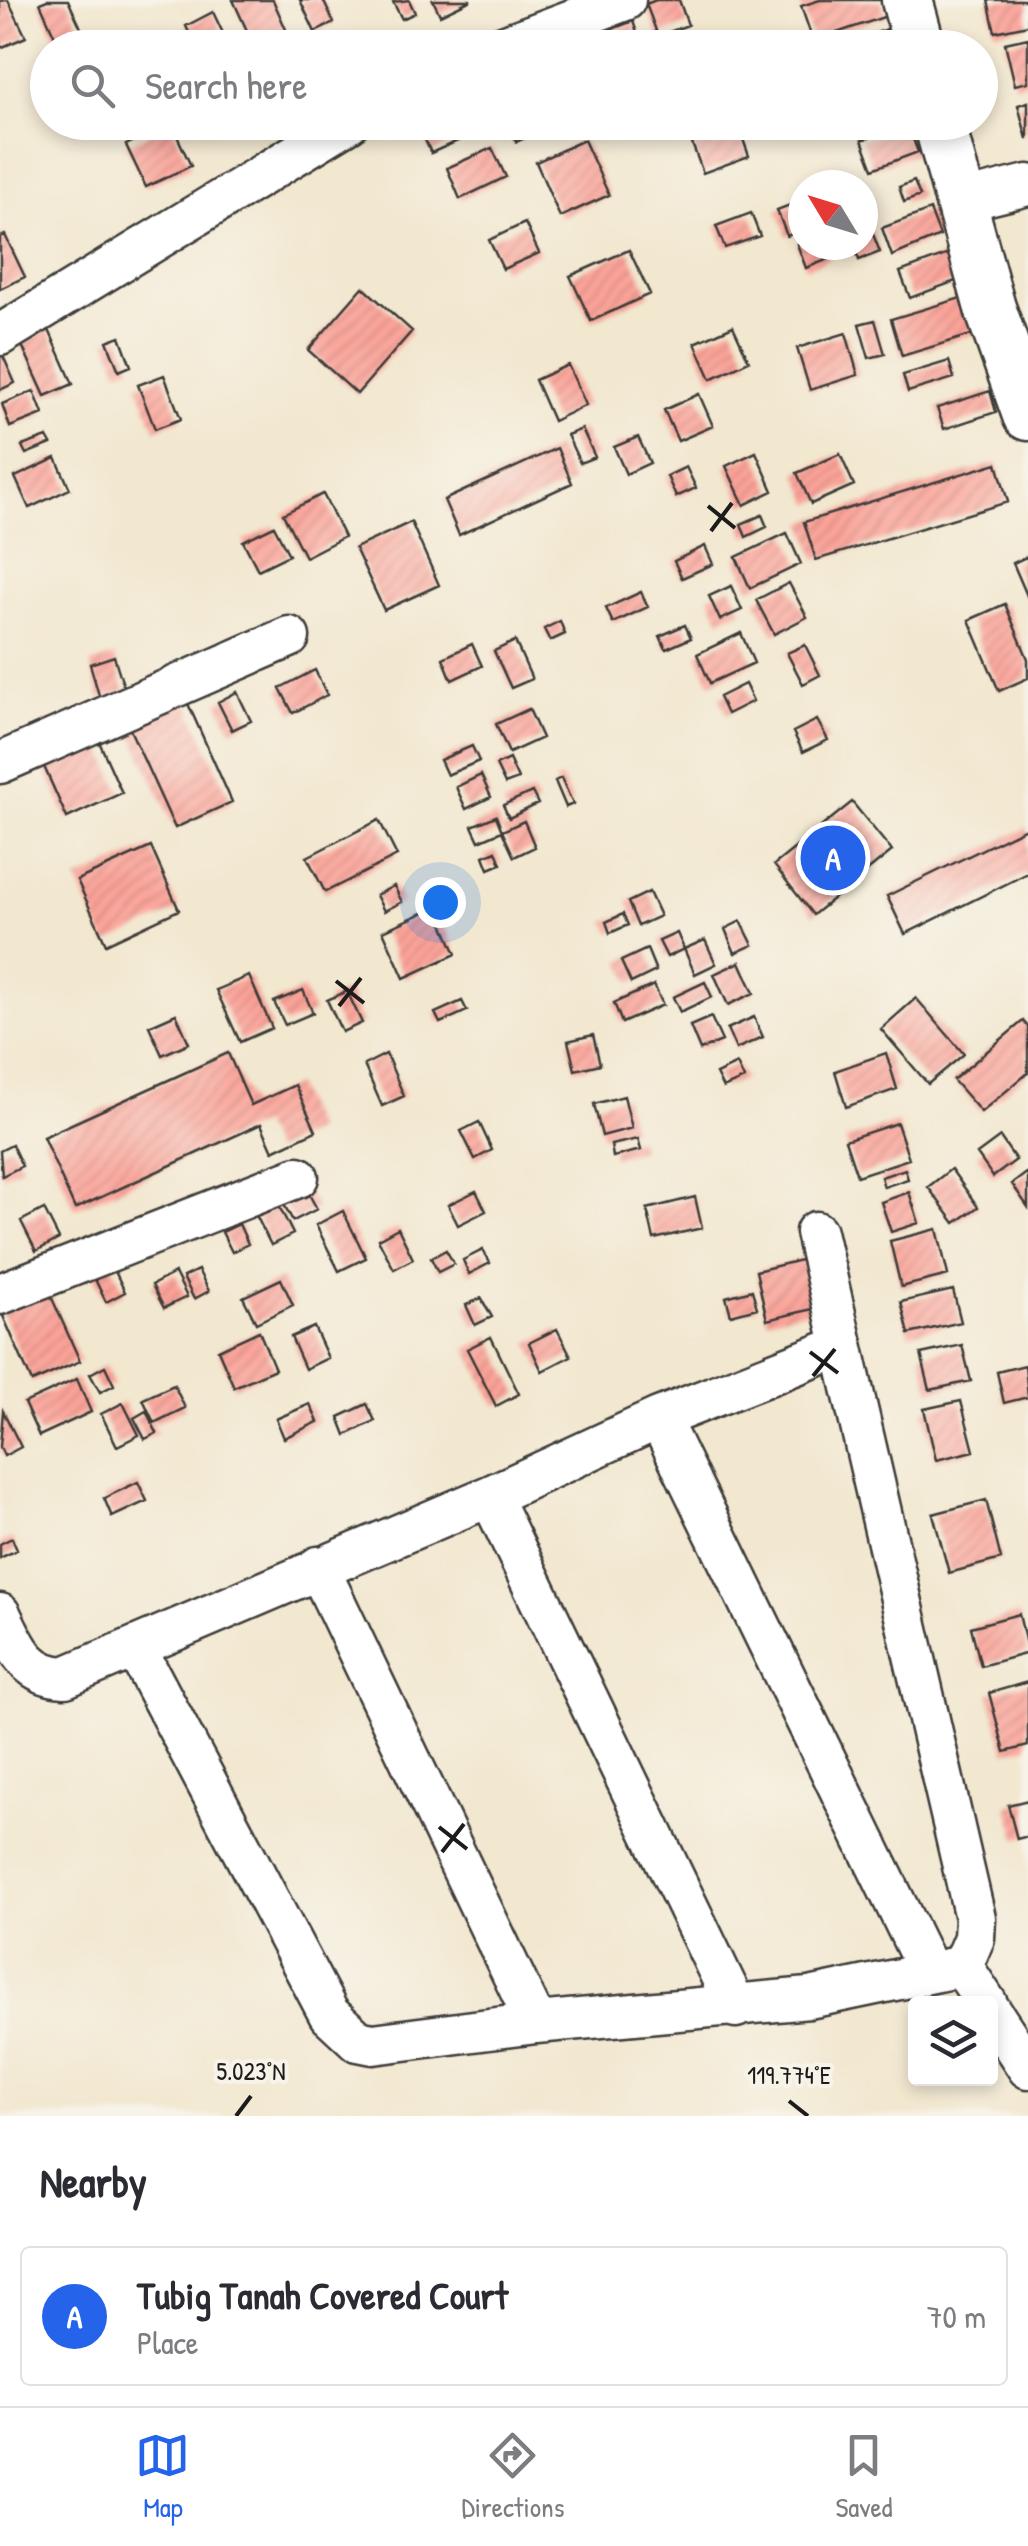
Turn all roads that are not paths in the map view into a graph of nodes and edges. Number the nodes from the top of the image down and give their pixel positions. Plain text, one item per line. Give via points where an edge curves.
1 (625, 0) edge
2 (907, 0) edge
3 (546, 30) edge
4 (915, 30) edge
5 (319, 140) edge
6 (944, 140) edge
7 (1028, 184) edge
8 (959, 202) junction
9 (0, 335) edge
10 (1028, 415) edge
11 (289, 637) dead end
12 (0, 762) edge
13 (298, 1177) dead end
14 (816, 1232) dead end
15 (0, 1294) edge
16 (842, 1346) junction
17 (659, 1418) junction
18 (490, 1496) junction
19 (318, 1567) junction
20 (0, 1615) edge
21 (136, 1649) junction
22 (945, 1968) junction
23 (977, 1996) edge
24 (736, 2007) junction
25 (998, 2022) edge
26 (536, 2023) junction
27 (1028, 2068) edge

1 - 3 street
2 - 4 street
5 - 9 street
6 - 8 street
7 - 8 street
8 - 10 street
11 - 12 street
13 - 15 street
14 - 16 street
16 - 17 street
16 - 22 street via 975,1918 974,1938
17 - 18 street
17 - 22 street
18 - 19 street
18 - 24 street
19 - 21 street
19 - 26 street
20 - 21 street via 31,1670 45,1676 64,1677
21 - 26 street via 342,2030 374,2044
22 - 23 street
22 - 24 street
24 - 26 street
25 - 27 street

